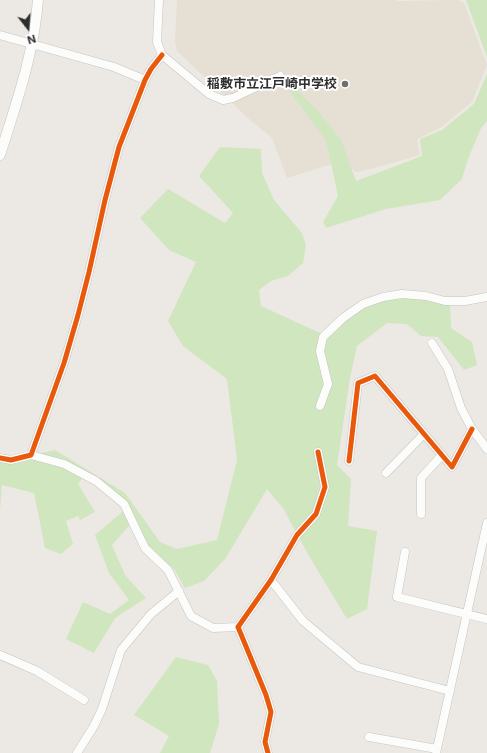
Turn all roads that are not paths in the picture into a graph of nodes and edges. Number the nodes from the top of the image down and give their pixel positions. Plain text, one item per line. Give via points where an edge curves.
1 (38, 0) edge
2 (159, 0) edge
3 (0, 34) edge
4 (33, 44) junction
5 (162, 55) junction
6 (280, 76) dead end
7 (145, 80) junction
8 (0, 155) edge
9 (487, 297) edge
10 (432, 343) dead end
11 (320, 406) dead end
12 (472, 429) junction
13 (424, 434) junction
14 (487, 449) edge
15 (318, 452) dead end
16 (31, 455) junction
17 (442, 455) junction
18 (0, 458) edge
19 (349, 461) dead end
20 (386, 473) dead end
21 (421, 514) dead end
22 (487, 523) edge
23 (405, 552) dead end
24 (272, 580) junction
25 (179, 591) junction
26 (468, 614) junction
27 (487, 619) edge
28 (238, 627) junction
29 (0, 655) edge
30 (450, 691) junction
31 (84, 700) dead end
32 (369, 736) dead end
33 (436, 751) edge
34 (77, 753) edge
35 (268, 753) edge

1 - 4 street
2 - 5 street via 157,42
3 - 4 street
4 - 7 street via 114,67
4 - 8 street
5 - 6 street via 209,94 223,100 233,98
5 - 7 street
7 - 16 street via 118,147 78,315 64,363
9 - 11 street via 445,301 402,294 363,304 323,337 320,351 328,384
10 - 12 street via 448,369 461,408
12 - 14 street
12 - 17 street via 452,467
13 - 17 street
13 - 19 street via 375,376 358,383
13 - 20 street
15 - 24 street via 325,487 316,514 297,535
16 - 18 street via 11,460
16 - 25 street via 64,464 90,477 124,504 145,548 168,570
17 - 21 street via 421,478
22 - 26 street
23 - 26 street via 397,597
24 - 28 street
24 - 30 street via 303,621 358,667
25 - 28 street via 191,616 213,628
25 - 34 street via 151,614 121,650 102,709
26 - 27 street
26 - 30 street
28 - 35 street via 271,712 265,742
29 - 31 street via 36,671
30 - 33 street
32 - 33 street

